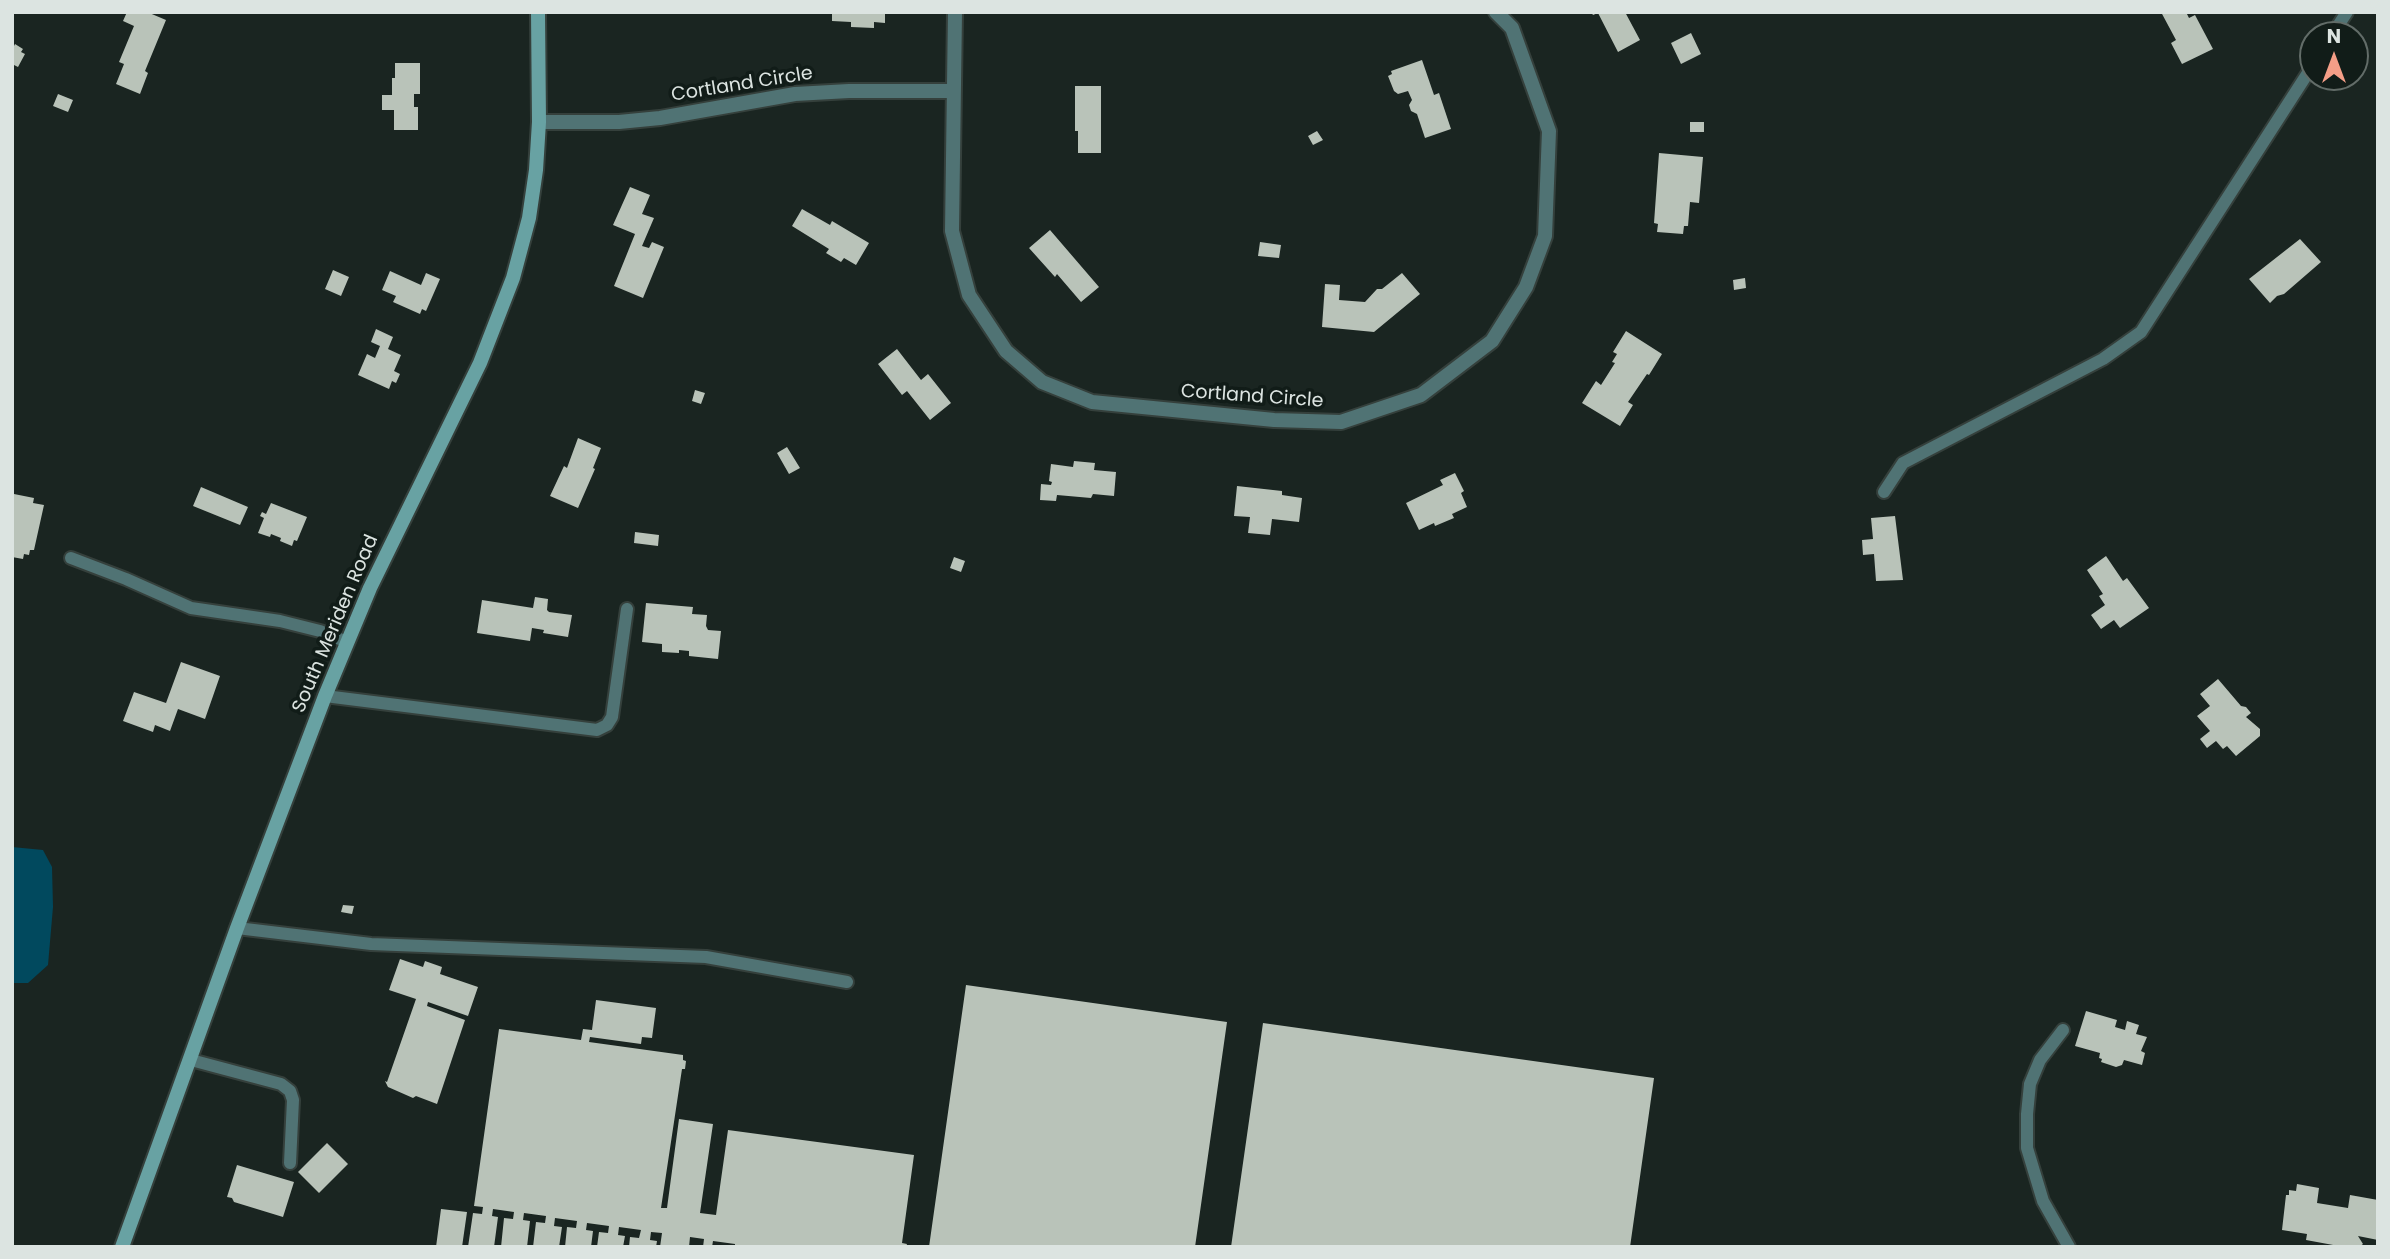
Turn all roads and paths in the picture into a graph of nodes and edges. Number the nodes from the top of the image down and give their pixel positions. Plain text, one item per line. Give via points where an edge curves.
1 (537, 12) edge
2 (955, 12) edge
3 (1496, 12) edge
4 (2299, 87) edge
5 (952, 91) junction
6 (539, 121) junction
7 (1884, 492) dead end
8 (71, 558) dead end
9 (627, 609) dead end
10 (347, 642) junction
11 (325, 696) junction
12 (237, 928) junction
13 (847, 982) dead end
14 (2063, 1030) dead end
15 (191, 1060) junction
16 (290, 1163) dead end
17 (122, 1247) edge
18 (2069, 1247) edge

1 - 6 main road, South Meriden Road
2 - 5 street, Cortland Circle
3 - 5 street, Cortland Circle via 1512,28 1549,131 1545,236 1526,287 1492,341 1421,395 1341,422 1092,402 1042,382 1024,367 1006,351 969,295 952,231
4 - 7 lane via 2141,332 2103,359 1903,463
5 - 6 street, Cortland Circle via 808,93 620,122
6 - 10 main road, South Meriden Road via 529,218 498,319
8 - 10 lane via 191,608 280,621
9 - 11 lane via 612,717 597,730
10 - 11 main road, South Meriden Road
11 - 12 main road, South Meriden Road
12 - 13 lane via 371,944 706,957
12 - 15 main road, South Meriden Road
14 - 18 lane via 2040,1060 2030,1084 2027,1148 2043,1201
15 - 16 lane via 281,1084 290,1091
15 - 17 main road, South Meriden Road

